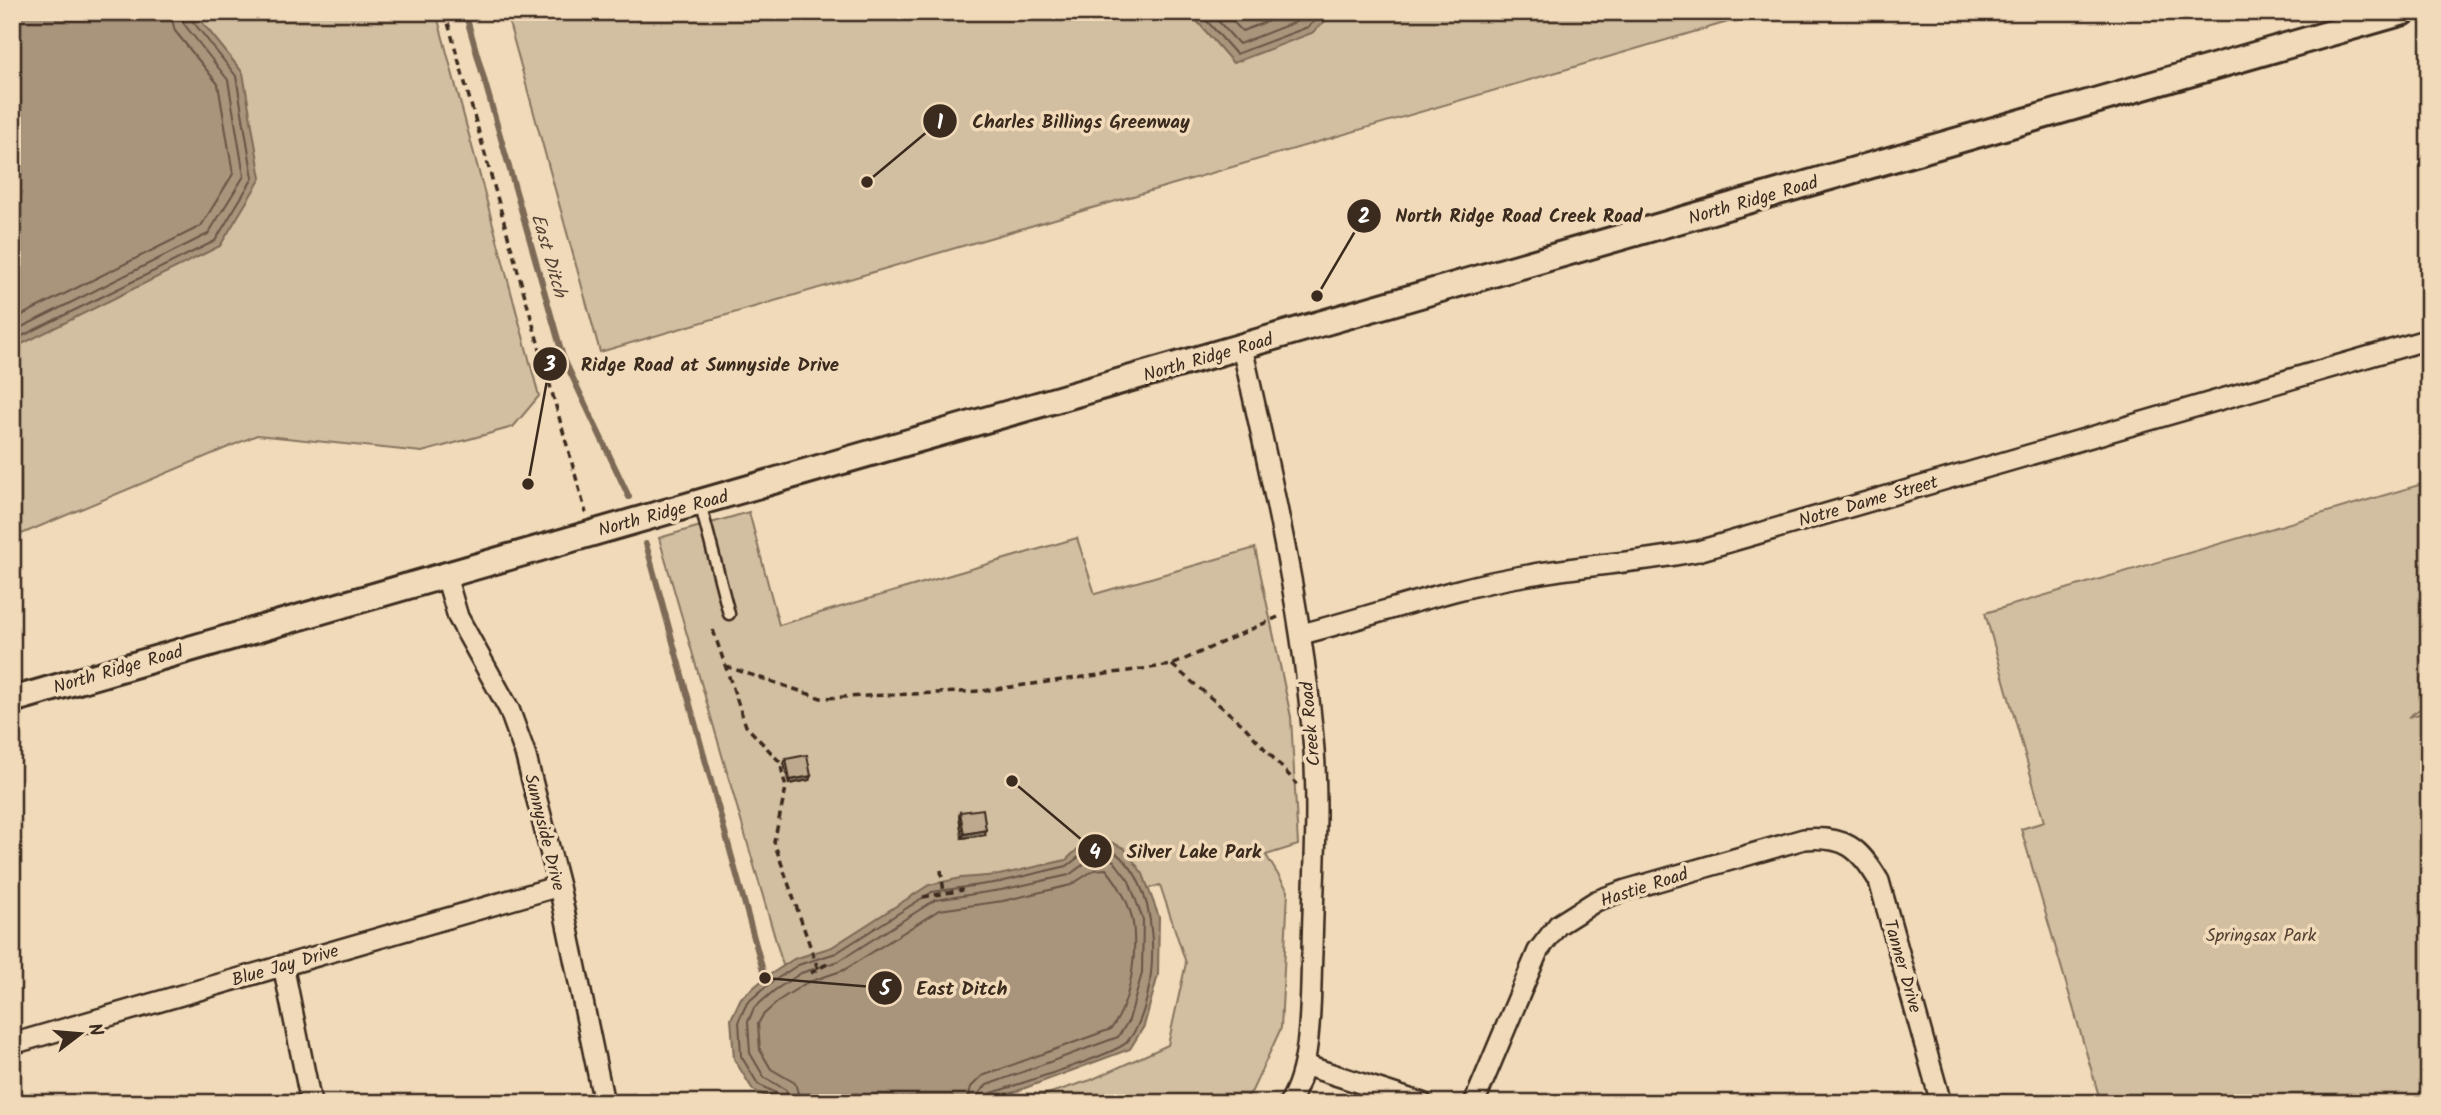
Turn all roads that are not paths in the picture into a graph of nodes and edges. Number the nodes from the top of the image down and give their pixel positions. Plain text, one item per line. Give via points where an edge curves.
1 (2404, 12) edge
2 (2429, 339) edge
3 (1242, 347) junction
4 (700, 503) junction
5 (446, 576) junction
6 (729, 614) dead end
7 (1301, 634) junction
8 (12, 700) edge
9 (1845, 842) joint
10 (559, 886) junction
11 (283, 965) junction
12 (12, 1044) edge
13 (1304, 1065) junction
14 (311, 1103) edge
15 (604, 1103) edge
16 (1289, 1103) edge
17 (1422, 1103) edge
18 (1474, 1103) edge
19 (1941, 1103) edge

1 - 3 street, North Ridge Road
2 - 7 street, Notre Dame Street via 1698,551 1474,586
3 - 4 street, North Ridge Road
3 - 7 street, Creek Road
4 - 5 street, North Ridge Road
4 - 6 lane
5 - 8 street, North Ridge Road
5 - 10 street, Sunnyside Drive via 457,617 509,709 526,753
7 - 13 street, Creek Road via 1314,753 1311,976
9 - 18 street, Hastie Road via 1821,838 1791,843 1596,901 1558,925 1538,951
9 - 19 street, Tanner Drive via 1864,855 1880,881
10 - 11 street, Blue Jay Drive
10 - 15 street, Sunnyside Drive
11 - 12 street, Blue Jay Drive
11 - 14 street
13 - 16 street, Creek Road via 1298,1090
13 - 17 street

